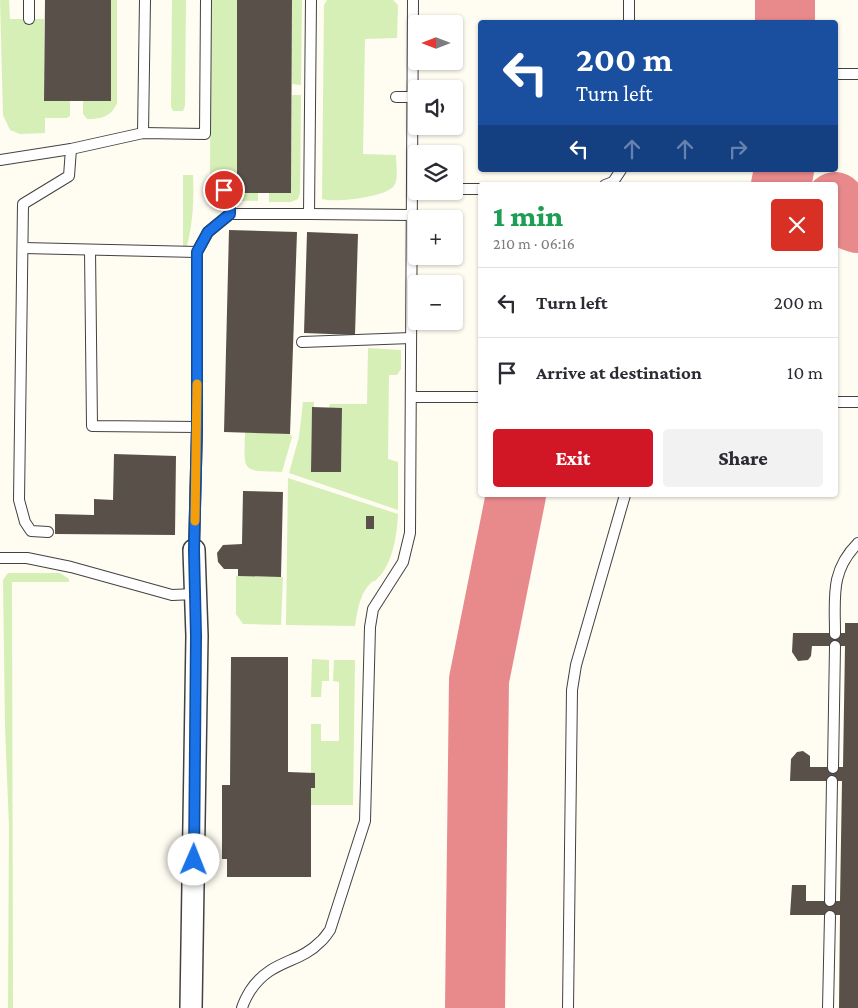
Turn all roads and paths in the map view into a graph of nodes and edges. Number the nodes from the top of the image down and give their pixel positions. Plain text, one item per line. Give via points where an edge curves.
1 (29, 0) edge
2 (145, 0) edge
3 (206, 0) edge
4 (311, 0) edge
5 (413, 0) edge
6 (629, 0) edge
7 (29, 19) dead end
8 (628, 20) edge
9 (838, 74) edge
10 (858, 74) edge
11 (412, 80) edge
12 (408, 96) edge
13 (396, 97) dead end
14 (143, 133) junction
15 (71, 149) junction
16 (0, 160) edge
17 (218, 181) dead end
18 (463, 189) edge
19 (478, 189) edge
20 (230, 214) junction
21 (309, 214) junction
22 (408, 214) edge
23 (23, 248) junction
24 (90, 250) junction
25 (197, 252) junction
26 (411, 265) edge
27 (411, 338) junction
28 (302, 342) dead end
29 (411, 397) junction
30 (478, 397) edge
31 (838, 402) edge
32 (858, 402) edge
33 (197, 427) junction
34 (624, 497) edge
35 (48, 532) dead end
36 (858, 543) edge
37 (194, 550) joint
38 (0, 558) edge
39 (195, 594) junction
40 (834, 634) dead end
41 (834, 646) dead end
42 (833, 768) dead end
43 (832, 781) dead end
44 (830, 901) dead end
45 (830, 916) dead end
46 (191, 1008) edge
47 (242, 1008) edge
48 (568, 1008) edge
49 (828, 1008) edge

1 - 7 lane
2 - 14 lane
3 - 14 lane via 205,134
4 - 21 lane
5 - 11 lane
6 - 8 lane
9 - 10 lane
12 - 13 lane
14 - 15 lane
15 - 16 lane
15 - 23 lane via 69,176 24,204
17 - 20 lane via 230,199
18 - 19 lane
20 - 21 lane
20 - 25 lane via 208,232
21 - 22 lane
23 - 24 lane
23 - 35 lane via 19,500 30,530
24 - 25 lane
24 - 33 lane via 92,426
25 - 33 lane
26 - 27 lane
27 - 28 lane
27 - 29 lane
29 - 30 lane
29 - 47 lane via 408,548 403,562 373,609 370,627 365,821 330,930 307,952 267,972 256,982
31 - 32 lane
33 - 37 lane
34 - 48 lane via 576,665 572,690
36 - 40 lane via 837,573
37 - 39 street
38 - 39 lane via 27,558 72,567 172,595
39 - 46 street
41 - 42 lane
43 - 44 lane
45 - 49 lane

